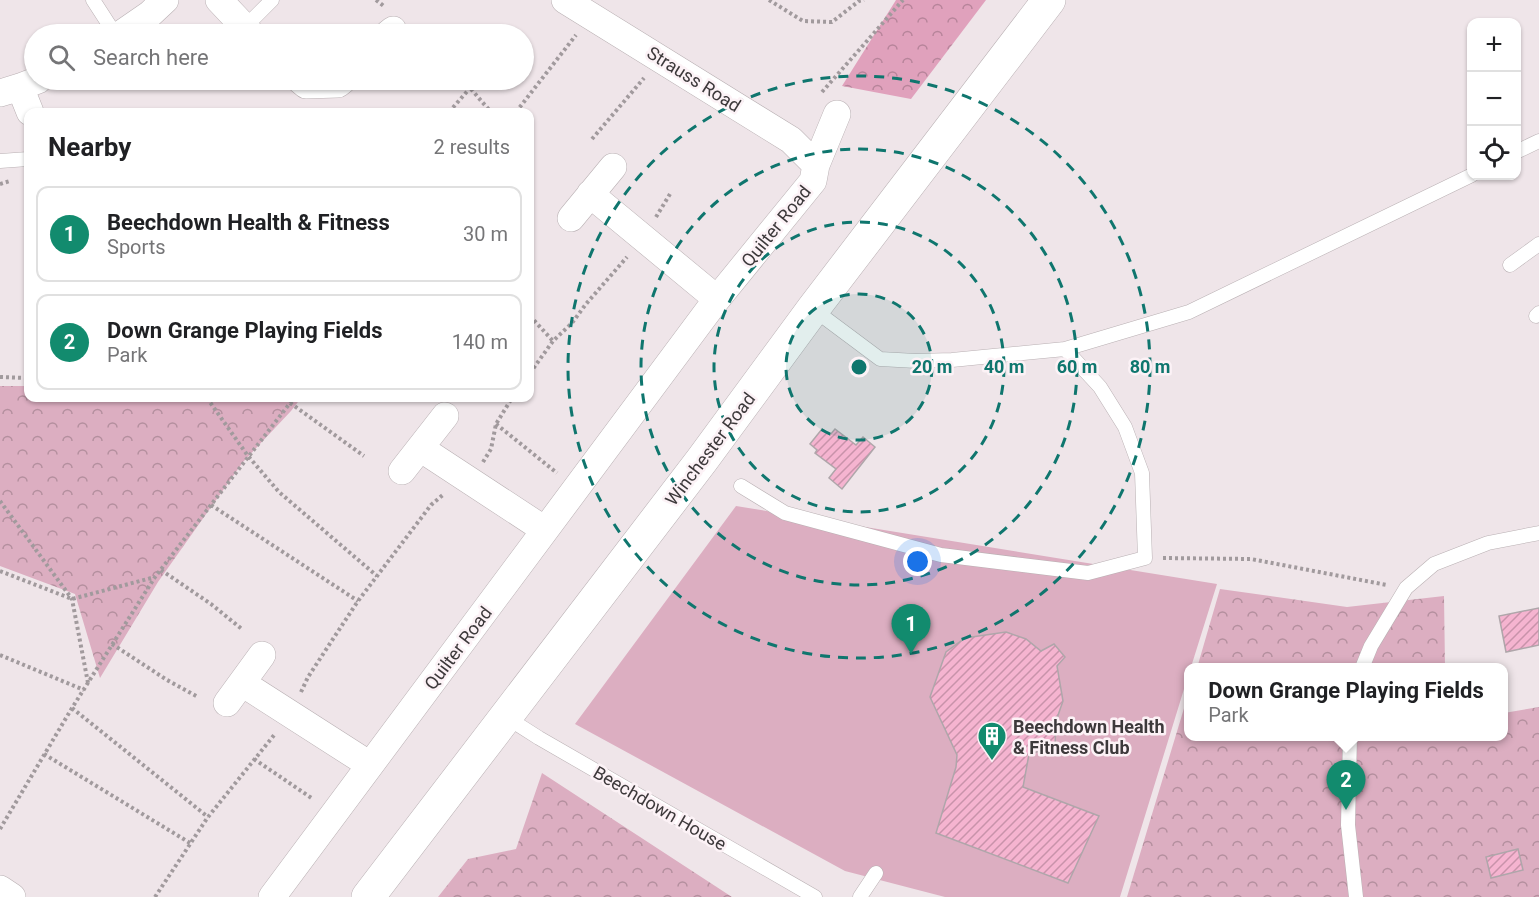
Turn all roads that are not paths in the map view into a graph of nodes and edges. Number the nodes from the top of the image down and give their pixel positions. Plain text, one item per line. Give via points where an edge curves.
1 (93, 0) edge
2 (165, 0) edge
3 (219, 0) edge
4 (272, 0) edge
5 (565, 0) edge
6 (1050, 0) edge
7 (109, 24) edge
8 (136, 24) edge
9 (241, 24) edge
10 (253, 24) edge
11 (19, 86) edge
12 (828, 105) road end
13 (28, 108) edge
14 (1539, 141) edge
15 (1521, 150) edge
16 (24, 159) edge
17 (0, 161) edge
18 (816, 165) junction
19 (613, 167) dead end
20 (1467, 177) edge
21 (590, 194) junction
22 (571, 218) dead end
23 (1539, 244) edge
24 (1509, 265) dead end
25 (717, 299) junction
26 (813, 309) junction
27 (1065, 349) junction
28 (445, 416) dead end
29 (420, 448) junction
30 (402, 471) dead end
31 (741, 486) dead end
32 (545, 530) junction
33 (1539, 533) edge
34 (262, 654) dead end
35 (1364, 663) edge
36 (506, 716) junction
37 (1350, 741) edge
38 (370, 765) junction
39 (876, 873) dead end
40 (0, 889) edge
41 (12, 897) edge
42 (272, 897) edge
43 (368, 897) edge
44 (815, 897) edge
45 (860, 897) edge
46 (1356, 897) edge

1 - 7 lane
2 - 8 street
3 - 9 street
4 - 10 lane
5 - 18 street, Strauss Road via 791,140
6 - 26 main road, Winchester Road
11 - 13 street
12 - 18 street, Quilter Road
14 - 15 lane
16 - 17 lane
18 - 25 street, Quilter Road via 813,180
19 - 21 street
20 - 27 lane via 1190,312
21 - 22 street
21 - 25 street
23 - 24 lane
25 - 32 street, Quilter Road
26 - 27 lane via 880,359 952,360
26 - 36 main road, Winchester Road
27 - 31 lane via 1100,387 1125,427 1142,473 1145,558 1088,573 941,555 785,513
28 - 29 street
29 - 30 street
29 - 32 street
32 - 38 street, Quilter Road
33 - 35 lane via 1488,543 1434,564 1406,588
34 - 38 street via 234,693 291,714
36 - 43 main road, Winchester Road
36 - 44 lane, Beechdown House
37 - 46 lane via 1348,825
38 - 42 street, Quilter Road
39 - 45 lane
40 - 41 street

